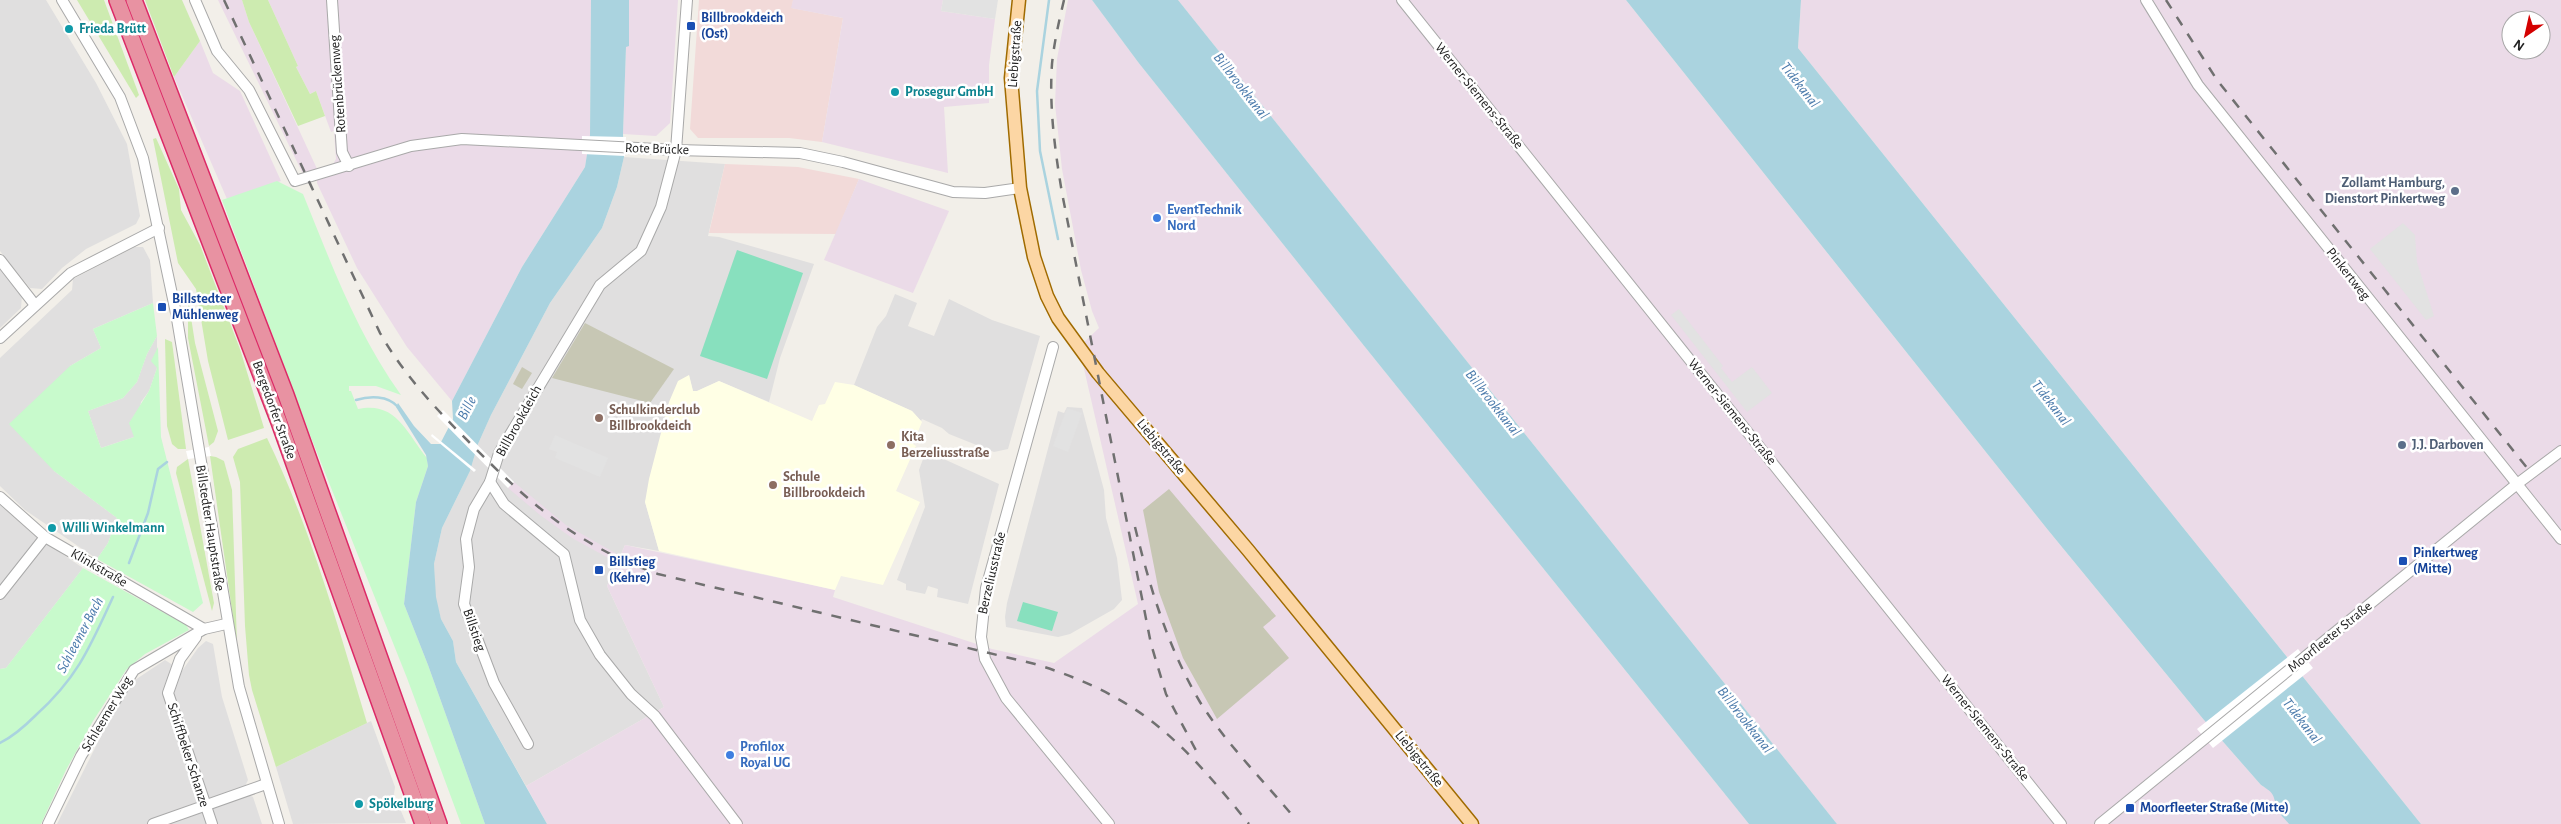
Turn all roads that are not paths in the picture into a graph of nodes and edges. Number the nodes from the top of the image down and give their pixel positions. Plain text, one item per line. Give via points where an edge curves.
1 (62, 0) edge
2 (117, 0) edge
3 (134, 0) edge
4 (195, 0) edge
5 (332, 0) edge
6 (687, 0) edge
7 (1019, 0) edge
8 (1402, 0) edge
9 (2146, 0) edge
10 (676, 150) junction
11 (348, 166) junction
12 (1020, 188) junction
13 (159, 228) junction
14 (0, 260) edge
15 (35, 304) junction
16 (0, 338) edge
17 (1053, 347) dead end
18 (2561, 452) edge
19 (490, 482) junction
20 (2517, 484) junction
21 (0, 497) edge
22 (45, 537) junction
23 (2561, 539) edge
24 (0, 594) edge
25 (226, 624) junction
26 (202, 631) junction
27 (528, 744) dead end
28 (266, 784) junction
29 (204, 804) junction
30 (48, 824) edge
31 (152, 824) edge
32 (212, 824) edge
33 (279, 824) edge
34 (423, 824) edge
35 (439, 824) edge
36 (737, 824) edge
37 (1109, 824) edge
38 (1472, 824) edge
39 (2061, 824) edge
40 (2100, 824) edge

1 - 13 street, Billstedter Hauptstraße via 129,116 143,158
2 - 34 highway, Bergedorfer Straße via 279,422
3 - 35 highway, Bergedorfer Straße via 286,395
4 - 11 street, Rote Brücke via 217,51 249,90 295,181
5 - 11 street, Rotenbrückenweg via 342,152
6 - 10 street, Billbrookdeich
7 - 12 main road, Liebigstraße via 1011,78
8 - 39 street, Werner-Siemens-Straße
9 - 20 street, Pinkertweg via 2198,85
10 - 11 street, Rote Brücke via 462,138 411,146
10 - 12 street, Rote Brücke via 800,153 953,192 985,193
10 - 19 street, Billbrookdeich via 661,207 641,251 600,285 499,453
12 - 38 main road, Liebigstraße via 1039,274 1052,307 1069,335
13 - 15 street via 75,270
13 - 25 street, Billstedter Hauptstraße via 176,313
14 - 15 street
15 - 16 street
17 - 37 street, Berzeliusstraße via 986,588 981,637 985,659 1006,698
18 - 20 street, Moorfleeter Straße
19 - 27 street, Billstieg via 474,509 466,539 469,567 464,604 494,684
19 - 36 street via 504,504 564,554 580,620 600,655 631,694 655,716
20 - 23 street, Pinkertweg
20 - 40 street, Moorfleeter Straße
21 - 22 street, Klinkstraße
22 - 24 street
22 - 26 street, Klinkstraße
25 - 26 street, Schleemer Weg
25 - 28 street, Billstedter Hauptstraße via 241,700
26 - 29 street, Schiffbeker Schanze via 180,659 168,693
26 - 30 street, Schleemer Weg via 134,670 81,756
28 - 29 street
28 - 33 street, Billstedter Hauptstraße
29 - 31 street
29 - 32 street, Schiffbeker Schanze

